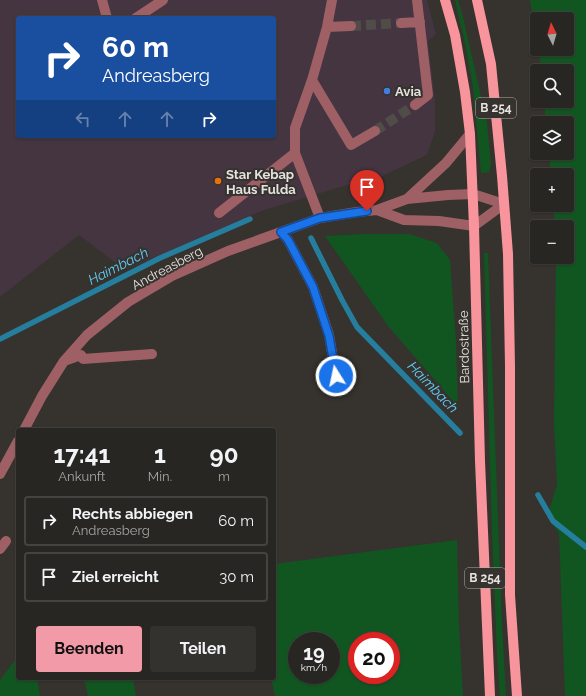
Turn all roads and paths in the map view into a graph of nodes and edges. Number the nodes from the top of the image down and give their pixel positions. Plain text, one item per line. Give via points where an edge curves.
1 (102, 0) edge
2 (163, 0) edge
3 (332, 0) edge
4 (417, 0) edge
5 (445, 0) edge
6 (477, 0) edge
7 (106, 16) edge
8 (139, 16) edge
9 (420, 22) junction
10 (401, 23) tunnel mouth
11 (351, 26) tunnel mouth
12 (327, 27) junction
13 (312, 80) junction
14 (415, 105) tunnel mouth
15 (375, 131) tunnel mouth
16 (470, 134) junction
17 (295, 154) junction
18 (473, 194) junction
19 (407, 199) junction
20 (504, 204) junction
21 (377, 210) junction
22 (219, 213) dead end
23 (320, 218) junction
24 (474, 226) junction
25 (281, 232) junction
26 (152, 354) dead end
27 (64, 361) junction
28 (336, 376) dead end
29 (25, 428) edge
30 (16, 443) edge
31 (1, 469) edge
32 (490, 696) edge
33 (517, 696) edge

1 - 7 street
2 - 8 street
3 - 12 street
4 - 9 street
5 - 16 main road, Bardostraße / B 254 via 465,92
6 - 20 main road, B 254 via 492,64
9 - 10 street
9 - 14 street via 428,95
11 - 12 street
12 - 13 street
13 - 15 street via 351,145
13 - 17 street via 295,128
16 - 18 main road, Bardostraße / B 254
16 - 19 street, Andreasberg via 446,163
17 - 22 street
17 - 23 street
18 - 19 street, Andreasberg
18 - 20 street, Andreasberg
18 - 24 main road, Bardostraße / B 254
19 - 21 street, Andreasberg
20 - 24 street
20 - 33 main road, B 254 via 508,254 510,366 510,595
21 - 23 street, Andreasberg
21 - 24 street, Andreasberg via 404,220
23 - 25 street, Andreasberg
24 - 32 main road, Bardostraße / B 254
25 - 27 street, Andreasberg via 228,251 172,276 128,302 87,336
25 - 28 street via 288,240 313,287 329,336
26 - 27 street via 83,359 81,355
27 - 29 street, Andreasberg
30 - 31 street

